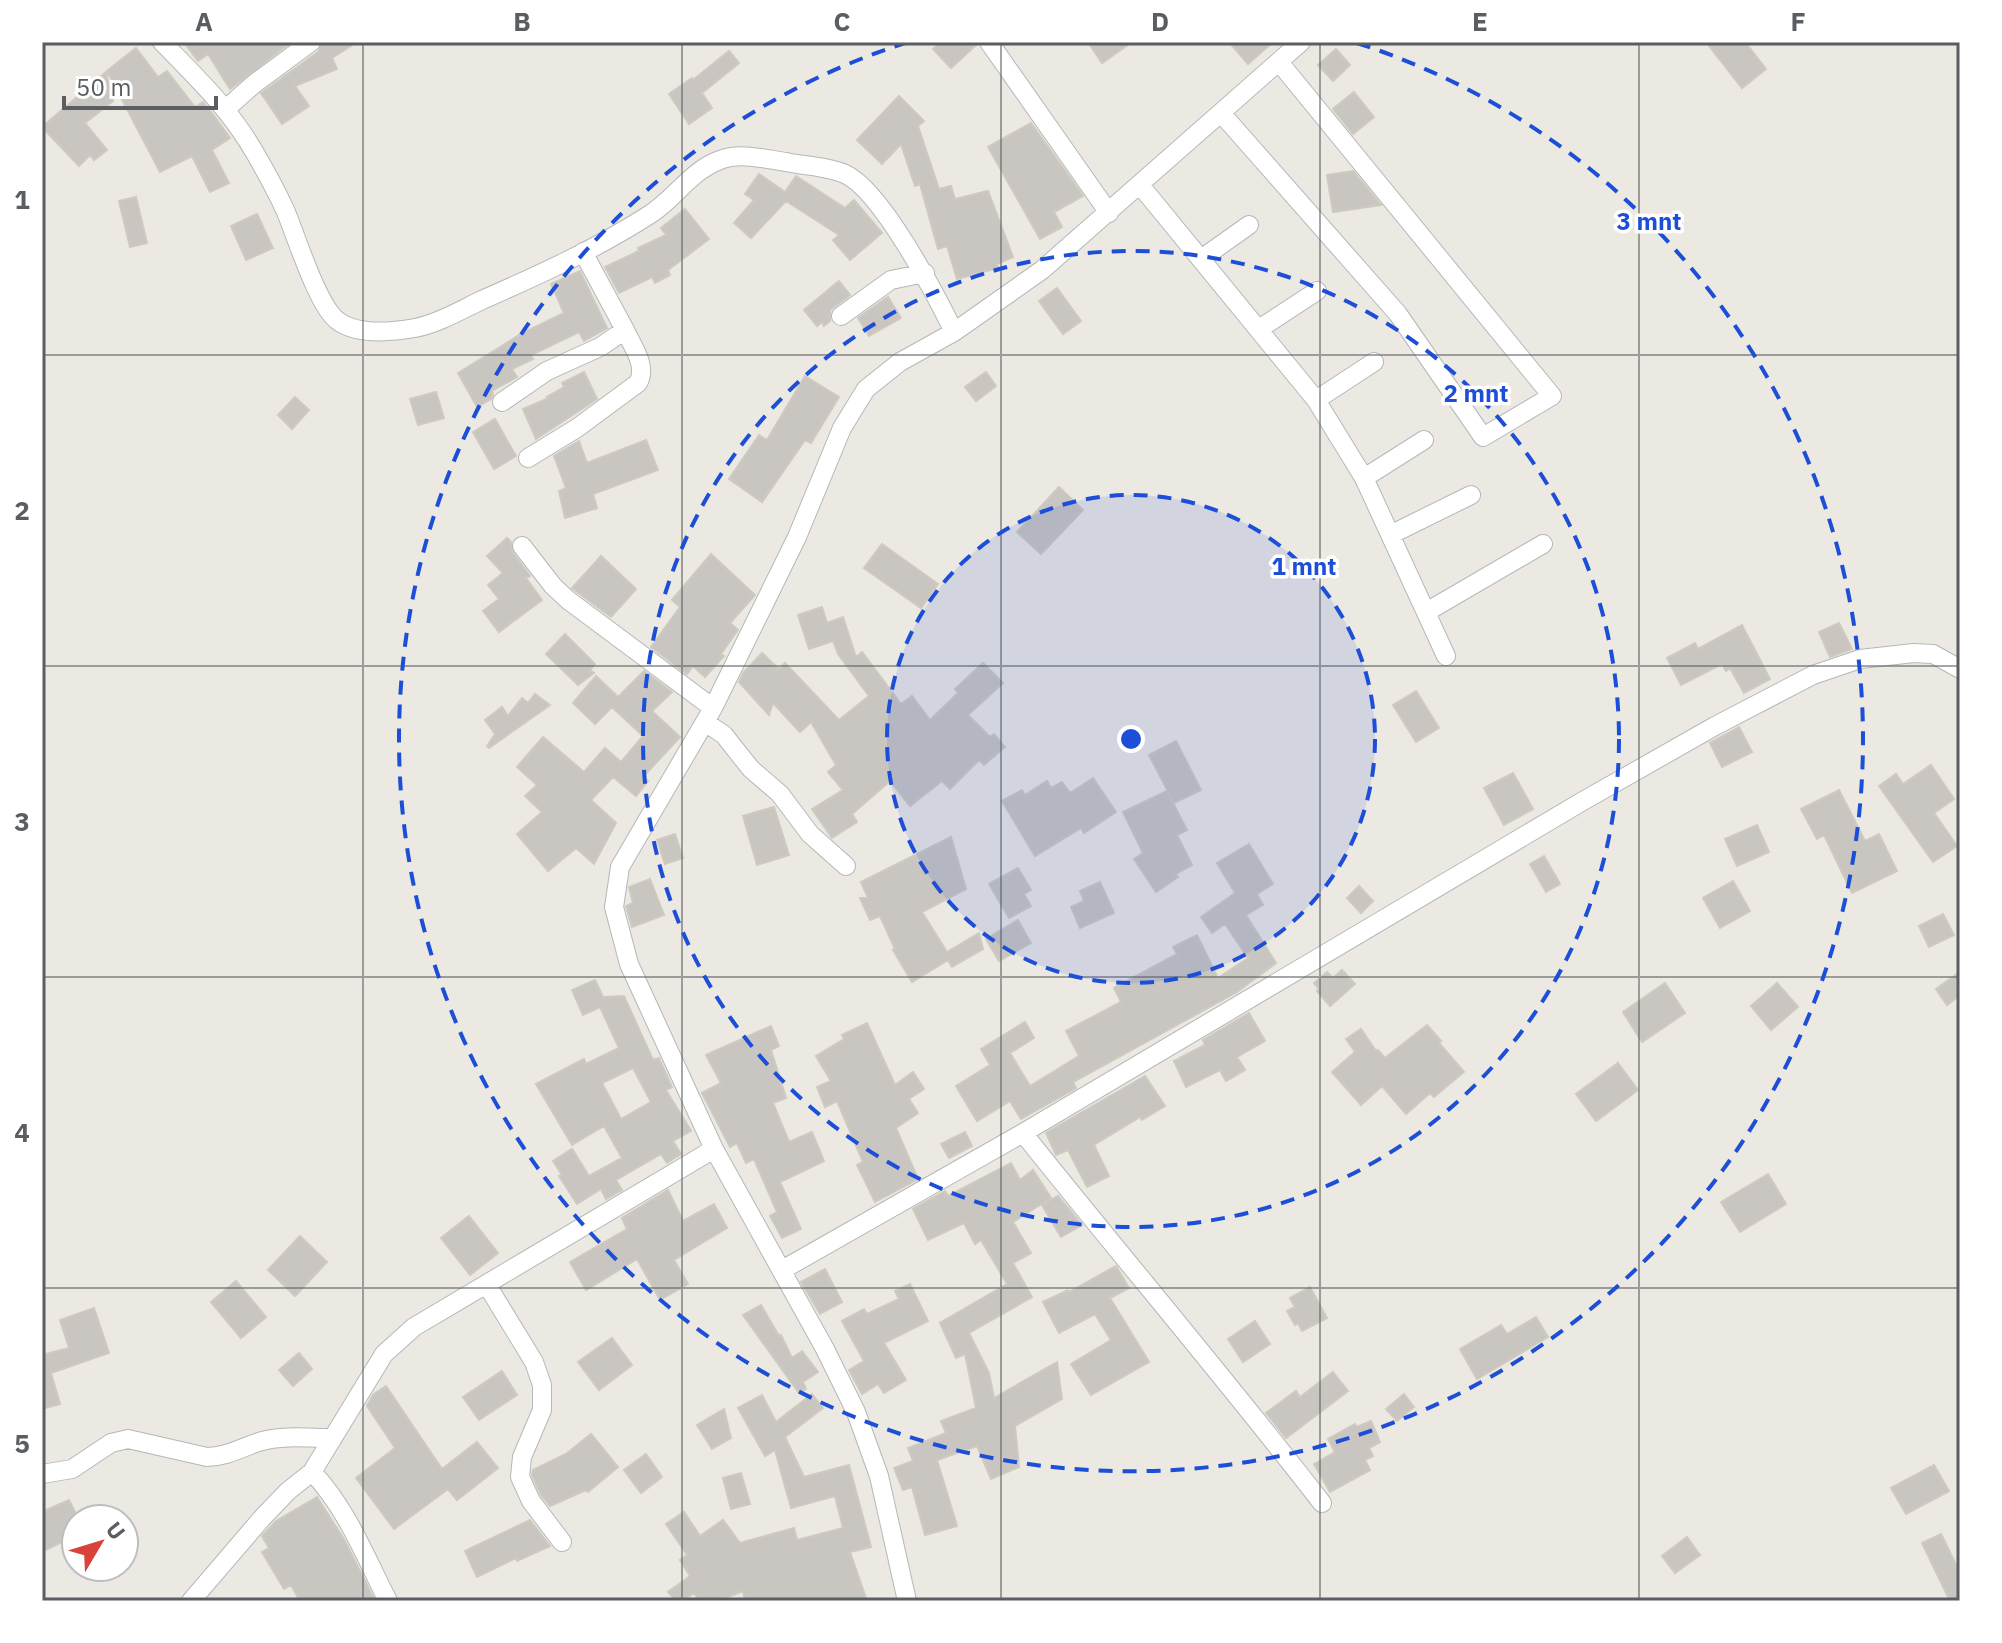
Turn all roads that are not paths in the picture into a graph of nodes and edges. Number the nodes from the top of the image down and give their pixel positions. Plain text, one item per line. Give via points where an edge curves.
1 (162, 42) edge
2 (311, 42) edge
3 (989, 42) edge
4 (1301, 42) edge
5 (1279, 62) junction
6 (227, 108) junction
7 (1221, 113) junction
8 (1140, 185) junction
9 (1109, 213) junction
10 (1249, 225) dead end
11 (583, 252) junction
12 (1201, 259) junction
13 (925, 273) junction
14 (1317, 291) dead end
15 (841, 316) dead end
16 (1259, 329) junction
17 (625, 330) junction
18 (954, 332) junction
19 (1374, 362) dead end
20 (1316, 400) junction
21 (502, 402) dead end
22 (1424, 440) dead end
23 (528, 458) dead end
24 (1364, 478) junction
25 (1471, 495) dead end
26 (1392, 534) junction
27 (1543, 544) dead end
28 (522, 546) dead end
29 (1428, 611) junction
30 (1446, 656) dead end
31 (1960, 669) edge
32 (709, 715) junction
33 (846, 866) dead end
34 (1023, 1133) junction
35 (714, 1149) junction
36 (782, 1270) junction
37 (487, 1285) junction
38 (333, 1438) junction
39 (312, 1472) junction
40 (42, 1474) edge
41 (1322, 1503) dead end
42 (562, 1542) dead end
43 (191, 1601) edge
44 (388, 1601) edge
45 (907, 1601) edge

1 - 6 street
2 - 6 street
3 - 9 street
4 - 5 street
5 - 7 street
5 - 7 street via 1552,396 1483,437 1398,314
6 - 11 street via 262,165 309,273 338,321 376,332 416,328
7 - 8 street
8 - 9 street
8 - 12 street
9 - 18 street via 1020,287
10 - 12 street
11 - 13 street via 655,212 691,177 736,156 835,171 856,180
11 - 17 street
12 - 16 street
13 - 15 street via 891,280
13 - 18 street
14 - 16 street
16 - 20 street
17 - 21 street via 547,371
17 - 23 street via 643,368 638,383
18 - 32 street via 883,374 854,405 797,537
19 - 20 street
20 - 24 street
22 - 24 street
24 - 26 street
25 - 26 street
26 - 29 street
27 - 29 street
28 - 32 street via 568,600
29 - 30 street
31 - 34 street via 1933,654 1914,653 1860,659 1813,675 1583,801
32 - 33 street via 751,769
32 - 35 street via 620,867 614,907 629,964
34 - 36 street
34 - 41 street
35 - 36 street
35 - 37 street
36 - 45 street via 843,1383 871,1449
37 - 38 street via 414,1327 384,1354
37 - 42 street via 534,1362 542,1385 542,1410 522,1457 520,1477
38 - 39 street
38 - 40 street via 277,1438 220,1457 128,1439 111,1443 72,1469
39 - 43 street via 263,1517
39 - 44 street

